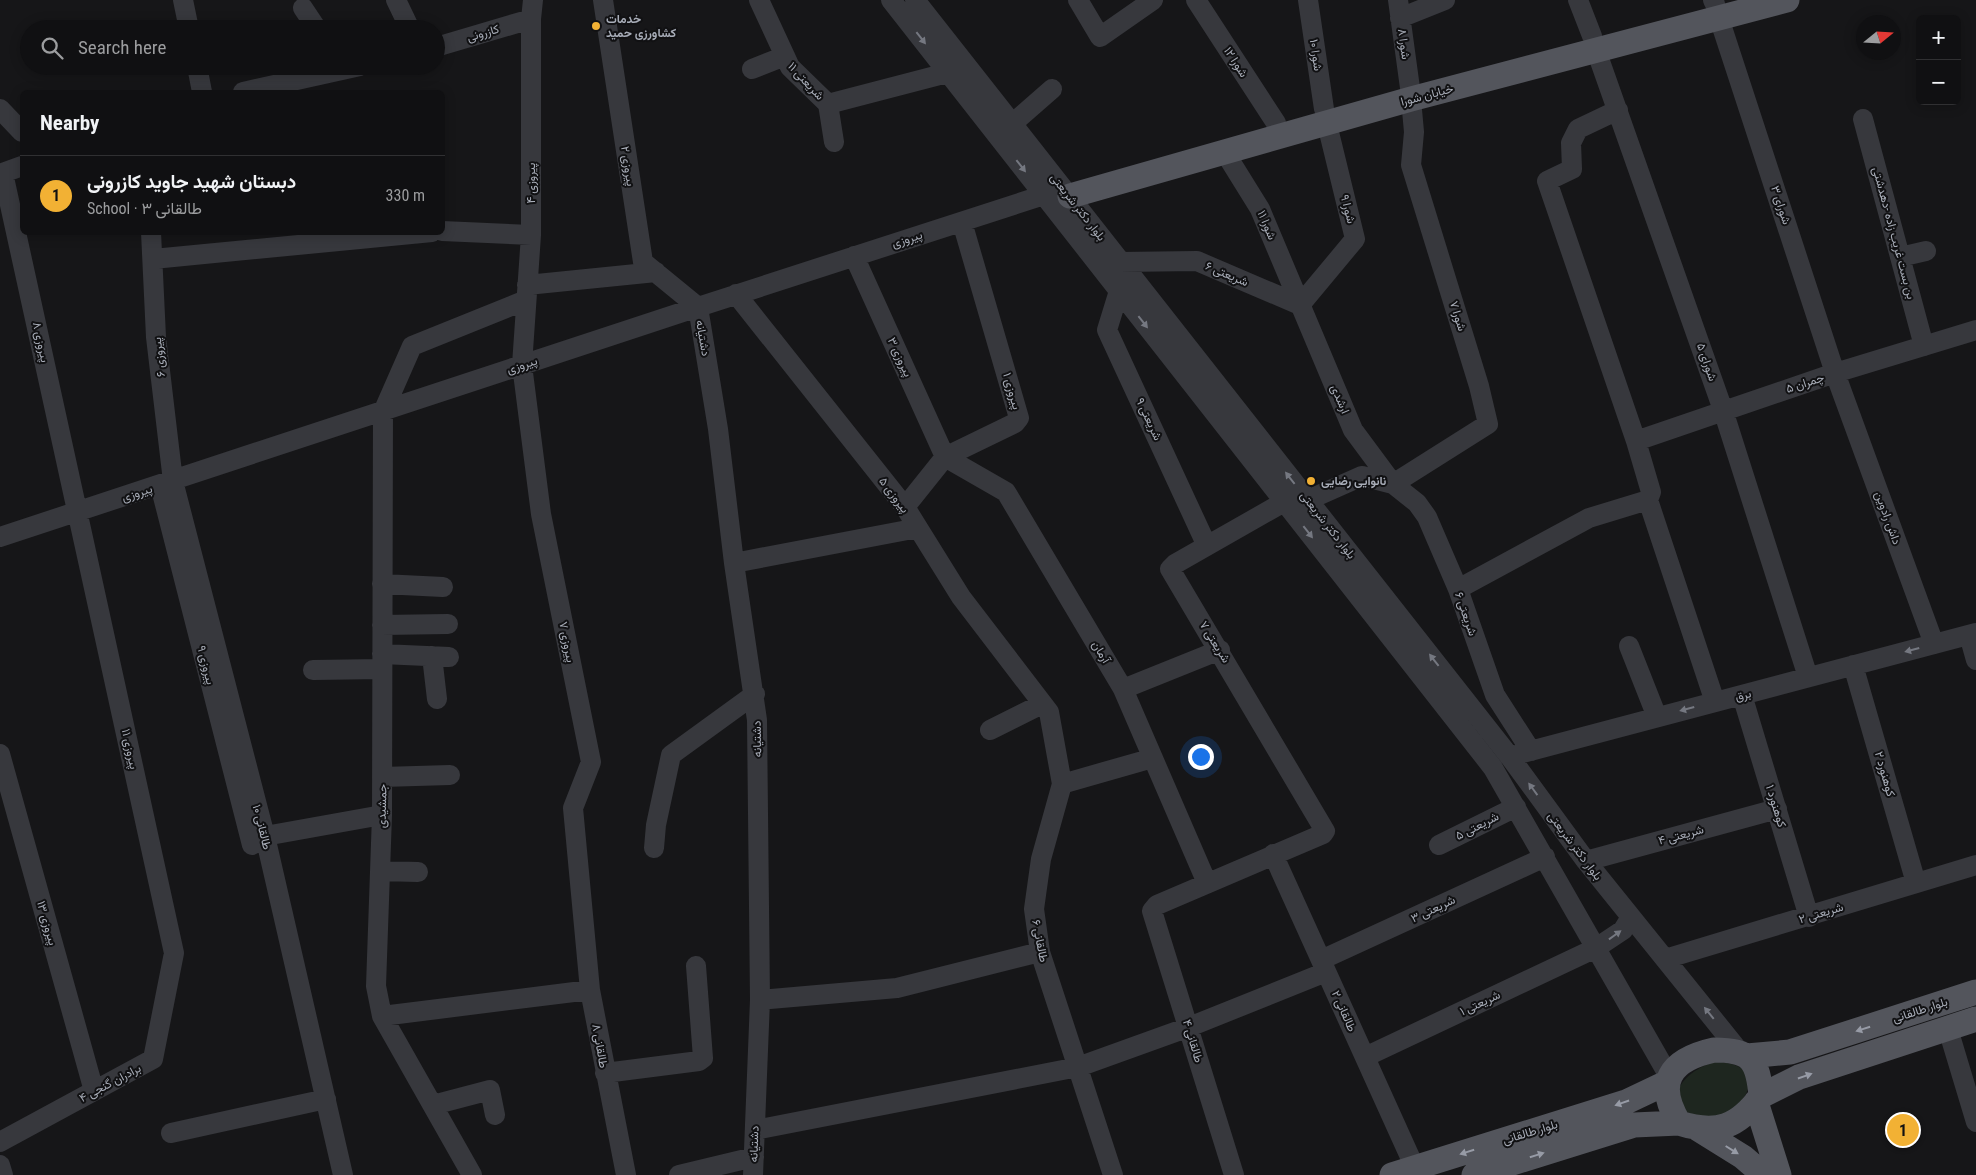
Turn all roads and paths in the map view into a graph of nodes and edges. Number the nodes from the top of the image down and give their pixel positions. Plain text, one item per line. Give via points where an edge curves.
1 (183, 0) edge
2 (396, 0) edge
3 (603, 0) edge
4 (759, 0) edge
5 (890, 0) edge
6 (915, 0) edge
7 (1078, 0) edge
8 (1153, 0) edge
9 (1196, 0) edge
10 (1308, 0) edge
11 (1446, 0) edge
12 (1578, 0) edge
13 (1787, 0) edge
14 (1719, 6) edge
15 (303, 8) dead end
16 (1399, 9) edge
17 (532, 10) edge
18 (187, 20) edge
19 (311, 20) edge
20 (406, 20) edge
21 (1594, 43) junction
22 (445, 44) edge
23 (785, 56) junction
24 (752, 70) dead end
25 (948, 73) junction
26 (199, 75) edge
27 (318, 75) edge
28 (1052, 89) dead end
29 (202, 90) edge
30 (252, 90) edge
31 (1410, 93) junction
32 (828, 104) junction
33 (0, 108) edge
34 (1618, 110) junction
35 (1325, 117) junction
36 (1864, 119) dead end
37 (1012, 124) junction
38 (1276, 124) junction
39 (20, 130) edge
40 (834, 142) dead end
41 (1224, 151) junction
42 (20, 167) edge
43 (2, 173) edge
44 (1058, 192) junction
45 (962, 222) junction
46 (445, 231) edge
47 (151, 235) edge
48 (401, 235) edge
49 (531, 236) junction
50 (1926, 251) dead end
51 (854, 256) junction
52 (1900, 257) junction
53 (153, 259) junction
54 (1120, 262) junction
55 (656, 272) junction
56 (1119, 291) junction
57 (526, 293) junction
58 (736, 294) junction
59 (1300, 305) junction
60 (698, 307) junction
61 (1976, 330) edge
62 (1166, 335) junction
63 (1924, 346) junction
64 (522, 365) junction
65 (1839, 382) junction
66 (1723, 410) junction
67 (383, 412) junction
68 (1636, 441) junction
69 (946, 457) junction
70 (167, 483) junction
71 (1393, 484) junction
72 (1308, 500) junction
73 (1648, 500) junction
74 (1284, 502) junction
75 (905, 507) junction
76 (78, 512) junction
77 (918, 528) junction
78 (0, 537) edge
79 (1207, 546) junction
80 (734, 563) junction
81 (382, 584) junction
82 (443, 587) dead end
83 (1458, 589) junction
84 (448, 624) dead end
85 (382, 625) junction
86 (1972, 634) edge
87 (1934, 644) junction
88 (1629, 646) dead end
89 (1220, 650) junction
90 (1976, 660) edge
91 (382, 661) junction
92 (1853, 666) junction
93 (313, 670) dead end
94 (1808, 677) junction
95 (1123, 689) junction
96 (755, 694) junction
97 (1495, 695) junction
98 (1742, 695) junction
99 (437, 699) dead end
100 (1715, 702) junction
101 (1042, 704) junction
102 (1473, 710) junction
103 (1657, 717) junction
104 (990, 730) dead end
105 (1531, 751) junction
106 (0, 754) edge
107 (1510, 757) junction
108 (1153, 758) junction
109 (450, 776) dead end
110 (382, 777) junction
111 (1062, 784) junction
112 (1516, 807) junction
113 (1777, 809) junction
114 (382, 815) junction
115 (259, 841) junction
116 (1439, 845) dead end
117 (654, 848) dead end
118 (1273, 854) junction
119 (1545, 857) junction
120 (1586, 861) junction
121 (1976, 864) edge
122 (380, 871) junction
123 (418, 872) dead end
124 (1207, 883) junction
125 (1916, 883) junction
126 (583, 916) joint
127 (1631, 917) junction
128 (1809, 917) junction
129 (1596, 948) junction
130 (1040, 952) junction
131 (1665, 959) junction
132 (696, 966) dead end
133 (1324, 966) junction
134 (168, 985) joint
135 (590, 990) junction
136 (1976, 992) edge
137 (760, 1000) junction
138 (382, 1016) junction
139 (1976, 1020) edge
140 (1189, 1027) junction
141 (1948, 1029) junction
142 (1743, 1054) junction
143 (1365, 1057) junction
144 (1078, 1067) junction
145 (605, 1074) junction
146 (1668, 1081) junction
147 (94, 1091) junction
148 (326, 1099) junction
149 (1759, 1099) junction
150 (433, 1105) junction
151 (495, 1115) dead end
152 (1976, 1122) edge
153 (1689, 1126) junction
154 (755, 1130) junction
155 (171, 1133) dead end
156 (0, 1142) edge
157 (0, 1165) edge
158 (753, 1166) edge
159 (1403, 1172) edge
160 (3, 1175) edge
161 (343, 1175) edge
162 (472, 1175) edge
163 (626, 1175) edge
164 (679, 1175) edge
165 (1112, 1175) edge
166 (1234, 1175) edge
167 (1474, 1175) edge
168 (1764, 1175) edge
169 (1779, 1175) edge

1 - 18 street
2 - 20 street
3 - 55 street, پیروزی ۲ via 643,262
4 - 23 street, شریعتی ۱۱
5 -> 25 street, بلوار دکتر شریعتی
6 - 37 street, بلوار دکتر شریعتی
7 - 8 street via 1100,37
9 - 38 street, شورا ۱۲
10 - 35 street, شورا ۱۰
11 - 16 street
12 - 21 street, شورای ۵
13 - 14 main road, خیابان شورا
14 - 21 main road, خیابان شورا
14 - 65 street, شورای ۳
15 - 19 street
16 - 31 street, شورا ۸
17 - 22 street, کازرونی
17 - 49 street, پیروزی ۴
21 - 31 main road, خیابان شورا
21 - 34 street, شورای ۵
23 - 24 street
23 - 32 street, شریعتی ۱۱ via 790,67
25 - 32 street, شریعتی ۱۱
25 -> 44 street, بلوار دکتر شریعتی
26 - 29 street
27 - 30 street
28 - 37 street
31 - 35 main road, خیابان شورا
31 - 71 street, شورا ۷ via 1414,132 1411,165 1480,386 1488,424
32 - 40 street
33 - 39 street
34 - 66 street, شورای ۵
34 - 68 street via 1578,129 1571,143 1572,169 1546,181
35 - 38 main road, خیابان شورا
35 - 41 main road, خیابان شورا
35 - 59 street, شورا ۹ via 1355,239
36 - 52 street, بن بست غریب زاده -دهدشتی
37 - 44 street, بلوار دکتر شریعتی
38 - 44 main road, خیابان شورا
41 - 44 main road, خیابان شورا
41 - 59 street, شورا ۱۱ via 1260,209
42 - 43 street
43 - 76 street, پیروزی ۸
44 - 45 street, پیروزی
44 - 54 street, بلوار دکتر شریعتی
44 - 56 street, بلوار دکتر شریعتی
45 - 51 street, پیروزی
45 - 69 street, پیروزی ۱ via 1018,418 1016,423
46 - 49 street
47 - 53 street, پیروزی ۶
48 - 53 street
49 - 57 street, پیروزی ۴
50 - 52 street
51 - 58 street, پیروزی
51 - 69 street, پیروزی ۳
52 - 63 street, بن بست غریب زاده -دهدشتی
53 - 70 street, پیروزی ۶
54 - 59 street, شریعتی ۶ via 1197,261
54 - 62 street, بلوار دکتر شریعتی
55 - 57 street
55 - 60 street, پیروزی ۲
56 -> 62 street, بلوار دکتر شریعتی
56 - 79 street, شریعتی ۹ via 1107,330
57 - 64 street, پیروزی ۴
57 - 67 street via 412,346
58 - 60 street, پیروزی
58 - 75 street, پیروزی ۵
59 - 71 street, ارشدی via 1353,430
60 - 64 street, پیروزی
60 - 80 street, دشتیانه via 718,429
61 - 63 street, چمران ۵
72 -> 62 street, بلوار دکتر شریعتی
62 - 74 street, بلوار دکتر شریعتی
63 - 65 street, چمران ۵
64 - 67 street, پیروزی
64 - 126 street, پیروزی ۷ via 541,514 591,762 572,808
65 - 66 street, چمران ۵
65 - 87 street, داش رادوین
66 - 68 street, چمران ۵
66 - 94 street, شورای ۵
67 - 70 street, پیروزی
67 - 81 street, جمشیدی
68 - 73 street via 1651,492
69 - 75 street, پیروزی ۱
69 - 95 street, آرمان via 1006,492
70 - 76 street, پیروزی
70 - 115 street, طالقانی ۱۰
71 - 72 street via 1362,476
71 - 83 street, شریعتی ۶ via 1417,503 1427,517
102 -> 72 street, بلوار دکتر شریعتی
73 - 83 street via 1589,518
73 - 100 street
74 - 79 street, شریعتی ۷
74 -> 112 street, بلوار دکتر شریعتی via 1492,768
75 - 77 street, پیروزی ۵
76 - 78 street, پیروزی
76 - 134 street, پیروزی ۱۱ via 174,953
77 - 80 street
77 - 101 street, پیروزی ۵ via 961,597
79 - 89 street, شریعتی ۷ via 1170,569
80 - 96 street, دشتیانه
81 - 82 street
81 - 85 street, جمشیدی
83 - 97 street, شریعتی ۶
84 - 85 street
85 - 91 street, جمشیدی
86 - 87 street, برق
86 - 90 street
87 -> 92 street, برق
88 - 103 street
89 - 95 street
89 - 118 street, شریعتی ۷ via 1325,831
91 - 93 street
91 - 99 street via 440,657
91 - 110 street, جمشیدی
92 - 94 street, برق
92 - 125 street, کوهنورد ۲
94 - 98 street, برق
95 - 108 street, آرمان
96 - 117 street via 672,756
96 - 137 street, دشتیانه
97 - 102 street
97 - 105 street, شریعتی ۶
98 - 100 street, برق
98 - 113 street, کوهنورد ۱
100 -> 103 street, برق
101 - 104 street
101 - 111 street, طالقانی ۶ via 1049,712
102 - 107 street, بلوار دکتر شریعتی
103 - 105 street, برق
105 - 107 street, برق
106 - 147 street, پیروزی ۱۳
120 -> 107 street, بلوار دکتر شریعتی
108 - 111 street
108 - 124 street, آرمان
109 - 110 street
110 - 114 street, جمشیدی
111 - 130 street, طالقانی ۶ via 1041,859 1034,909
112 - 116 street, شریعتی ۵
112 - 119 street, بلوار دکتر شریعتی
113 - 120 street, شریعتی ۴
113 - 128 street, کوهنورد ۱
114 - 115 street
114 - 122 street, جمشیدی
115 - 148 street, طالقانی ۱۰
118 - 124 street
118 - 133 street, طالقانی ۲
119 - 129 street, بلوار دکتر شریعتی
119 - 133 street, شریعتی ۳
120 - 127 street, بلوار دکتر شریعتی
121 - 125 street, شریعتی ۲
122 - 123 street
122 - 138 street, جمشیدی via 376,986
124 - 140 street, طالقانی ۴ via 1152,911
125 - 128 street, شریعتی ۲
126 - 135 street, طالقانی ۸
129 -> 127 street, شریعتی ۱ via 1622,930
127 - 131 street, بلوار دکتر شریعتی
128 - 131 street, شریعتی ۲
129 - 143 street, شریعتی ۱
129 - 146 street, بلوار دکتر شریعتی
130 - 137 street via 897,988
130 - 144 street, طالقانی ۶
142 -> 131 street, بلوار دکتر شریعتی
132 - 145 street via 703,1058
133 - 140 street, شریعتی ۳
133 - 143 street, طالقانی ۲
134 - 147 street, برادران گنجی ۴ via 153,1059
135 - 138 street
135 - 145 street, طالقانی ۸
136 -> 142 main road, بلوار طالقانی via 1790,1052
137 - 154 street, دشتیانه
138 - 150 street, جمشیدی
139 - 141 main road
140 - 144 street, شریعتی ۳
140 - 166 street, طالقانی ۴
149 -> 141 main road via 1799,1078
141 - 152 street
142 - 146 main road via 1714,1050 1701,1053 1678,1067
142 - 149 main road via 1759,1075
143 - 159 street, طالقانی ۲
144 - 154 street, شریعتی ۳
144 - 165 street, طالقانی ۶
145 - 163 street, طالقانی ۸
146 - 153 main road via 1668,1105
146 -> 159 main road, بلوار طالقانی via 1626,1102
147 - 156 street, برادران گنجی ۴
148 - 155 street
148 - 161 street, طالقانی ۱۰
149 - 153 main road via 1737,1121 1713,1129
149 - 169 main road
150 - 151 street via 490,1090
150 - 162 street, جمشیدی
167 -> 153 main road, بلوار طالقانی via 1634,1125
153 -> 168 main road via 1743,1158
154 - 158 street, دشتیانه
157 - 160 street
158 - 164 street

